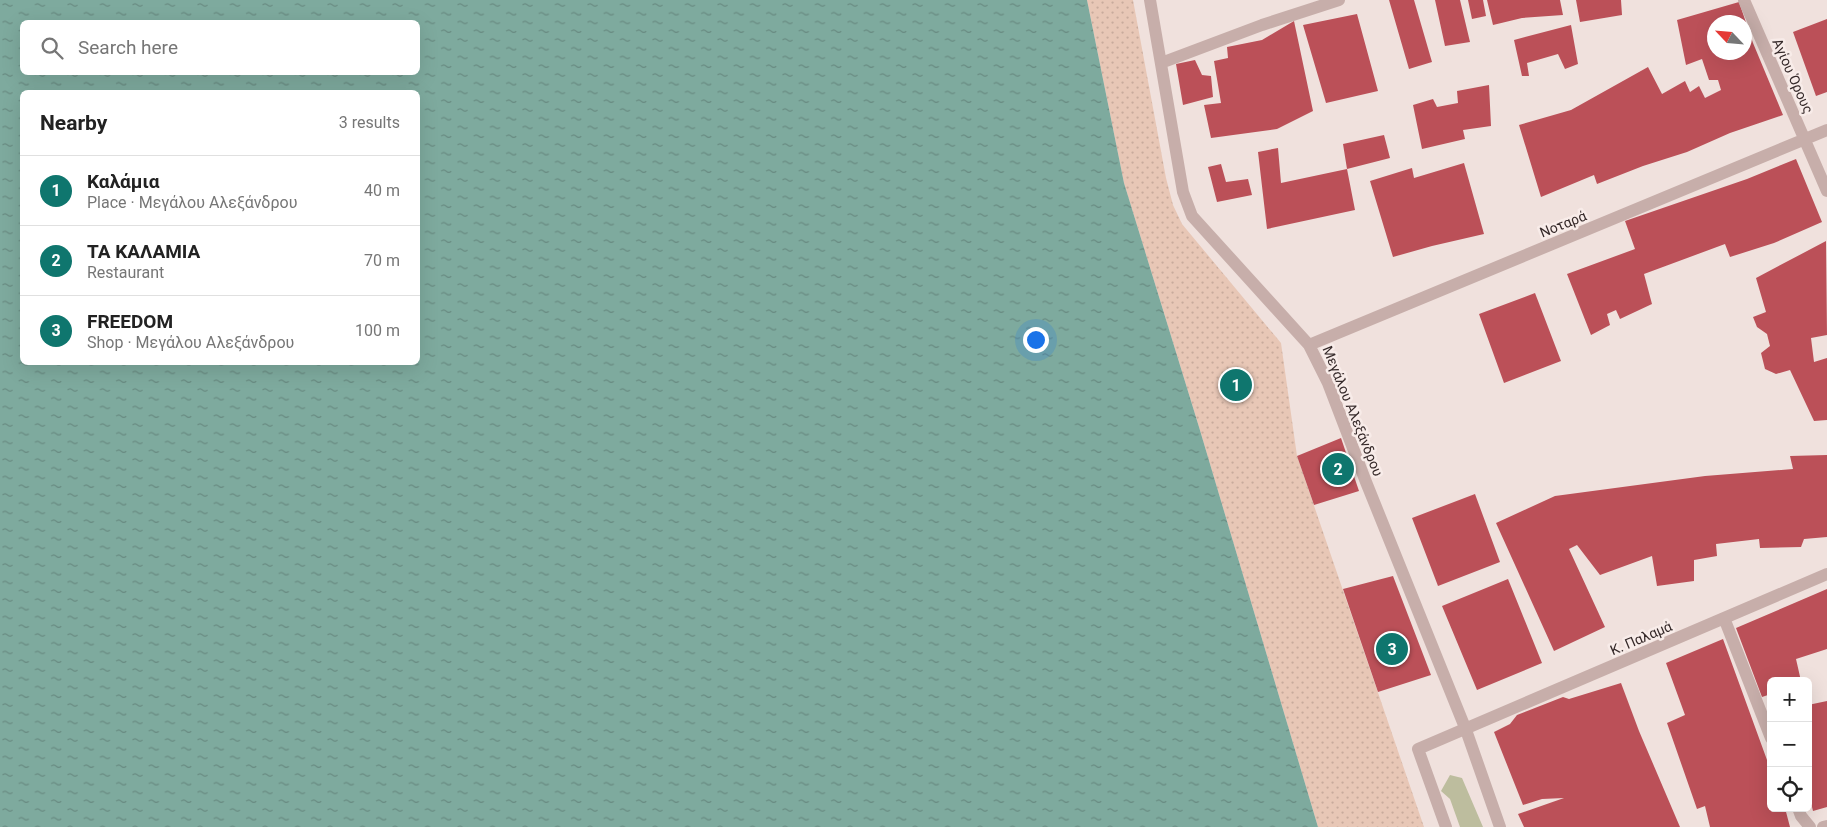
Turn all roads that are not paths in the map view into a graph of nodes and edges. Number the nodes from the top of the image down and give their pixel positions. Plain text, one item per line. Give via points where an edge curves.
1 (1150, 0) edge
2 (1338, 0) edge
3 (1744, 0) edge
4 (1161, 63) junction
5 (1827, 130) edge
6 (1805, 140) junction
7 (1827, 191) edge
8 (1310, 345) junction
9 (1827, 574) edge
10 (1724, 618) junction
11 (1767, 728) edge
12 (1466, 730) junction
13 (1800, 812) edge
14 (1827, 826) edge
15 (1446, 827) edge
16 (1500, 827) edge
17 (1810, 827) edge
18 (1822, 827) edge

1 - 4 street, Μεγάλου Αλεξάνδρου
2 - 4 street
3 - 6 street, Αγίου Όρους
4 - 8 street, Μεγάλου Αλεξάνδρου via 1183,192 1192,216
5 - 6 street, Νοταρά
6 - 7 street, Αγίου Όρους
6 - 8 street, Νοταρά
8 - 12 street, Μεγάλου Αλεξάνδρου
9 - 10 street, Κ. Παλαμά
10 - 11 street
10 - 12 street, Κ. Παλαμά
12 - 15 street via 1418,749
12 - 16 street, Μεγάλου Αλεξάνδρου
13 - 17 street
14 - 18 street

